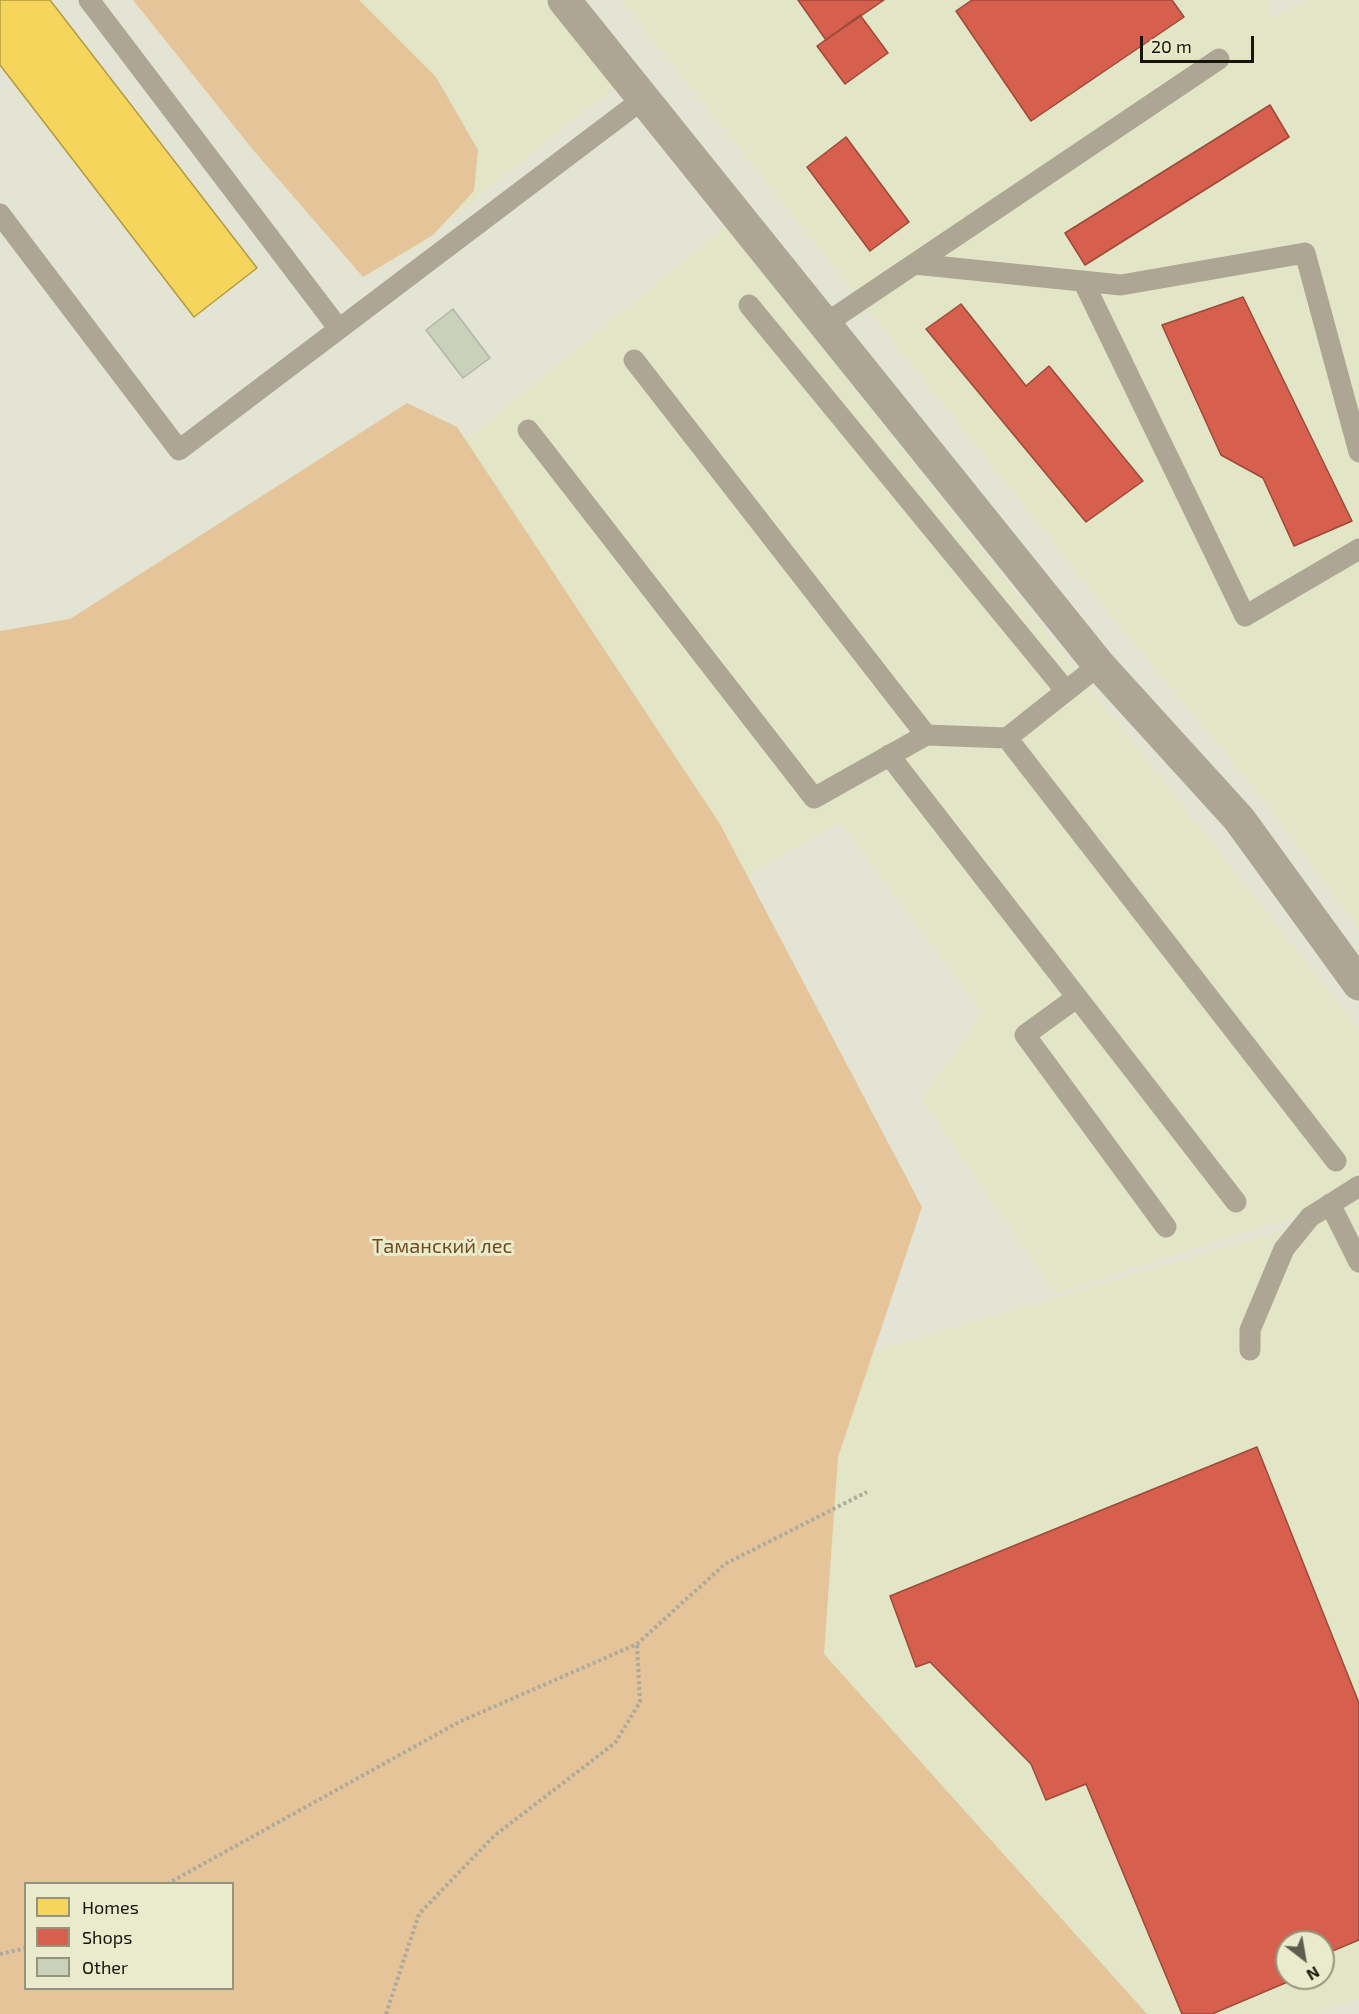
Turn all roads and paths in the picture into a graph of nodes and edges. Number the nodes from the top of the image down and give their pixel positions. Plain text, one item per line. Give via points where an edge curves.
1 (90, 0) edge
2 (564, 0) edge
3 (1219, 59) dead end
4 (644, 99) junction
5 (0, 214) edge
6 (914, 264) junction
7 (1083, 281) junction
8 (749, 305) dead end
9 (825, 324) junction
10 (339, 329) junction
11 (634, 360) dead end
12 (528, 430) dead end
13 (1359, 452) edge
14 (1359, 549) edge
15 (1099, 665) junction
16 (1066, 691) junction
17 (926, 735) junction
18 (1008, 738) junction
19 (889, 755) junction
20 (1359, 984) edge
21 (1076, 998) junction
22 (1336, 1161) dead end
23 (1359, 1186) edge
24 (1236, 1202) dead end
25 (1330, 1204) junction
26 (1166, 1227) dead end
27 (1359, 1262) edge
28 (1250, 1350) dead end
29 (867, 1492) dead end
30 (637, 1644) junction
31 (171, 1882) edge
32 (24, 1948) edge
33 (0, 1954) edge
34 (386, 2014) edge

1 - 10 lane
2 - 4 street
3 - 6 lane
4 - 9 street
4 - 10 lane
5 - 10 lane via 179,450
6 - 7 lane
6 - 9 lane
7 - 13 lane via 1121,285 1305,253
7 - 14 lane via 1245,616
8 - 16 lane
9 - 15 street
11 - 17 lane
12 - 19 lane via 814,798
15 - 16 lane
15 - 20 street via 1239,819
16 - 18 lane
17 - 18 lane
17 - 19 lane
18 - 22 lane
19 - 21 lane
21 - 24 lane
21 - 26 lane via 1025,1035
23 - 25 lane
25 - 27 lane
25 - 28 lane via 1310,1217 1284,1249 1250,1330
29 - 30 path via 724,1564
30 - 31 path via 459,1722
30 - 34 path via 640,1702 615,1743 494,1836 419,1914
32 - 33 path

